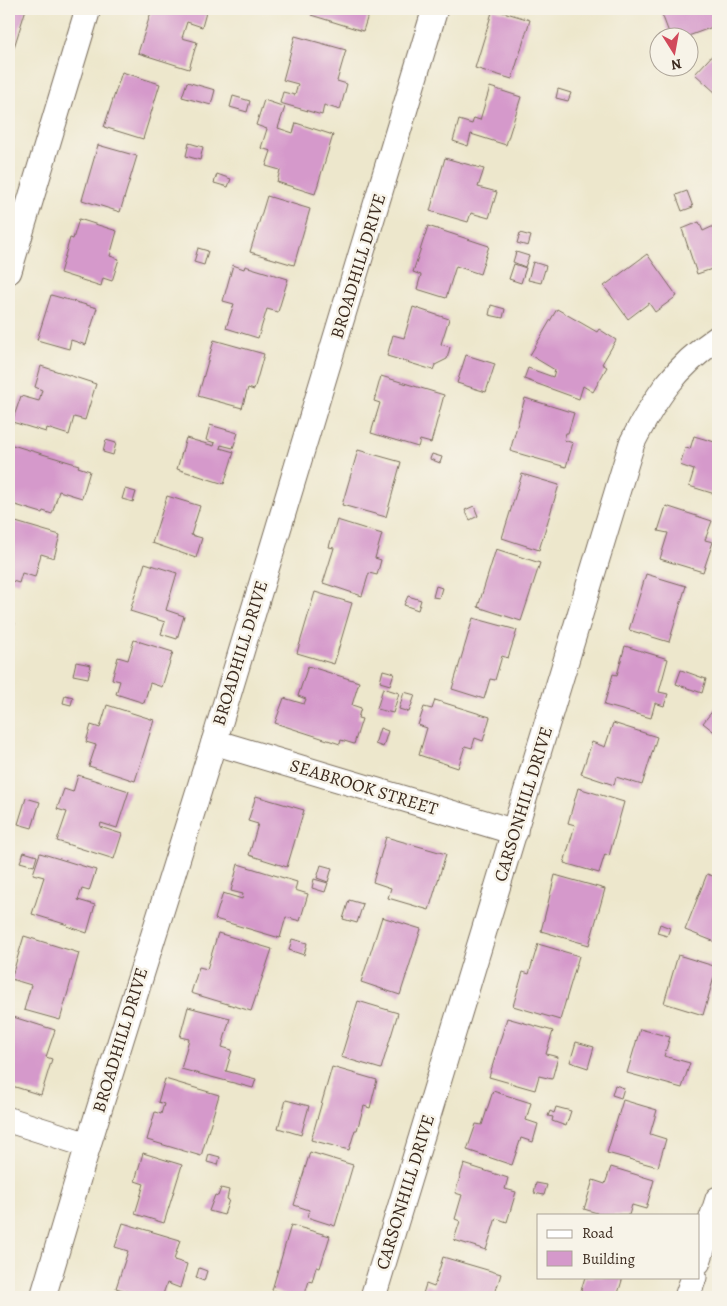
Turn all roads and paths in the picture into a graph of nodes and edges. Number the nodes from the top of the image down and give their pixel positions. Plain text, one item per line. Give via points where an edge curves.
1 (88, 9) edge
2 (435, 9) edge
3 (9, 271) edge
4 (718, 338) edge
5 (214, 742) junction
6 (515, 832) junction
7 (9, 1120) edge
8 (88, 1145) junction
9 (718, 1199) edge
10 (700, 1256) edge
11 (694, 1278) edge
12 (43, 1297) edge
13 (373, 1297) edge
14 (687, 1297) edge

1 - 3 street
2 - 5 street, BROADHILL DRIVE
4 - 6 street, CARSONHILL DRIVE via 697,353 669,381 650,408 632,444
5 - 6 street, SEABROOK STREET
5 - 8 street, BROADHILL DRIVE
6 - 13 street, CARSONHILL DRIVE
7 - 8 street
8 - 12 street, BROADHILL DRIVE
9 - 10 street
11 - 14 street

